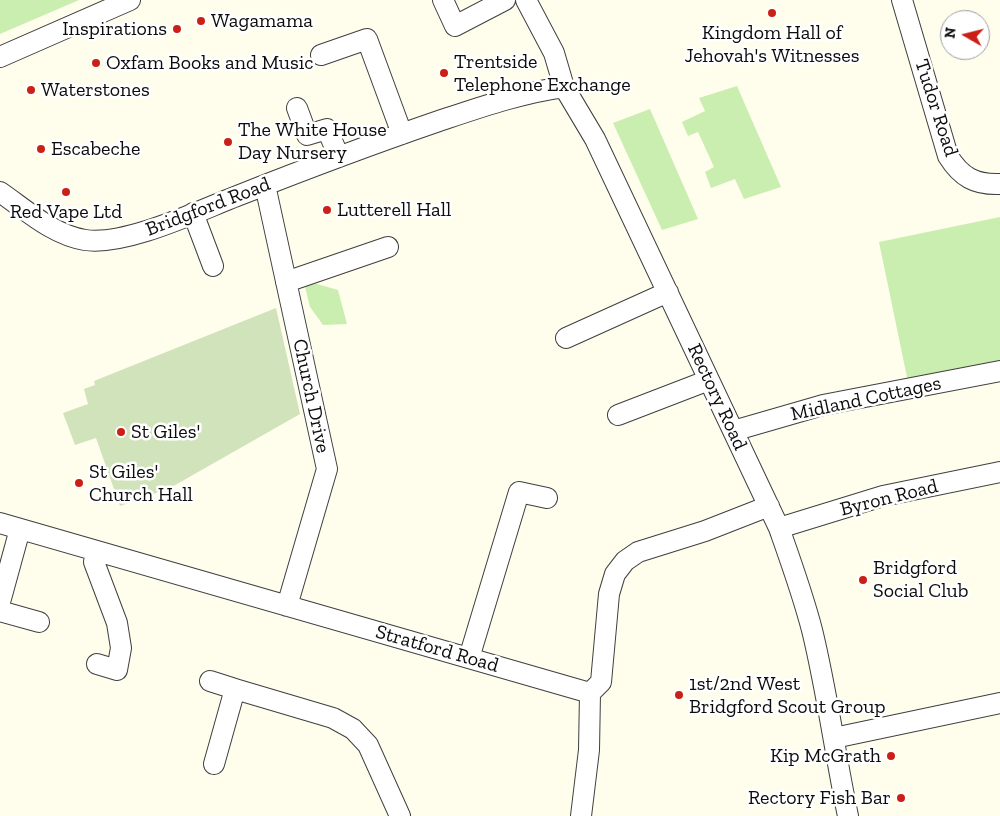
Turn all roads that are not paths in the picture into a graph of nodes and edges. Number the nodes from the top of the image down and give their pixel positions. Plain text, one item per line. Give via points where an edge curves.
1 (130, 0) edge
2 (443, 0) edge
3 (505, 0) edge
4 (526, 0) edge
5 (902, 0) edge
6 (321, 55) dead end
7 (0, 57) edge
8 (564, 87) junction
9 (297, 108) dead end
10 (402, 134) junction
11 (339, 157) junction
12 (1000, 184) edge
13 (266, 185) junction
14 (0, 192) edge
15 (193, 213) junction
16 (388, 247) dead end
17 (213, 266) dead end
18 (286, 282) junction
19 (668, 292) junction
20 (566, 338) dead end
21 (1000, 371) edge
22 (709, 380) junction
23 (618, 415) dead end
24 (733, 431) junction
25 (1000, 472) edge
26 (547, 498) dead end
27 (769, 506) junction
28 (0, 523) edge
29 (779, 528) junction
30 (20, 529) junction
31 (96, 551) junction
32 (0, 602) edge
33 (288, 606) junction
34 (0, 611) edge
35 (39, 622) dead end
36 (469, 658) junction
37 (97, 664) dead end
38 (210, 681) dead end
39 (235, 689) junction
40 (590, 693) junction
41 (1000, 703) edge
42 (834, 738) junction
43 (214, 764) dead end
44 (400, 816) edge
45 (580, 816) edge
46 (848, 816) edge

1 - 7 street
2 - 3 street via 455,26
4 - 8 street, Rectory Road via 554,53
5 - 12 street, Tudor Road via 948,156 964,176 988,184
6 - 10 street via 366,38
8 - 10 street, Bridgford Road via 536,90
8 - 19 street, Rectory Road via 595,139
9 - 11 street via 307,135 327,129
10 - 11 street, Bridgford Road
11 - 13 street, Bridgford Road
13 - 15 street, Bridgford Road
13 - 18 street, Church Drive
14 - 15 street, Bridgford Road via 64,234 86,240 134,234
15 - 17 street
16 - 18 street
18 - 33 street, Church Drive via 327,469
19 - 20 street
19 - 22 street, Rectory Road
21 - 24 street, Midland Cottages via 823,406
22 - 23 street
22 - 24 street, Rectory Road
24 - 27 street, Rectory Road
25 - 29 street, Byron Road via 884,496
26 - 36 street via 519,492
27 - 29 street, Rectory Road
27 - 40 street via 638,552 625,561 615,574 609,594 601,682
28 - 30 street, Stratford Road
29 - 42 street, Rectory Road via 812,630
30 - 31 street, Stratford Road
30 - 32 street
31 - 33 street, Stratford Road
31 - 37 street via 94,562 117,623 121,648 117,670
33 - 36 street, Stratford Road
34 - 35 street
36 - 40 street, Stratford Road
38 - 39 street
39 - 43 street
39 - 44 street via 333,718 353,729 368,745
40 - 45 street via 589,750
41 - 42 street
42 - 46 street, Rectory Road

